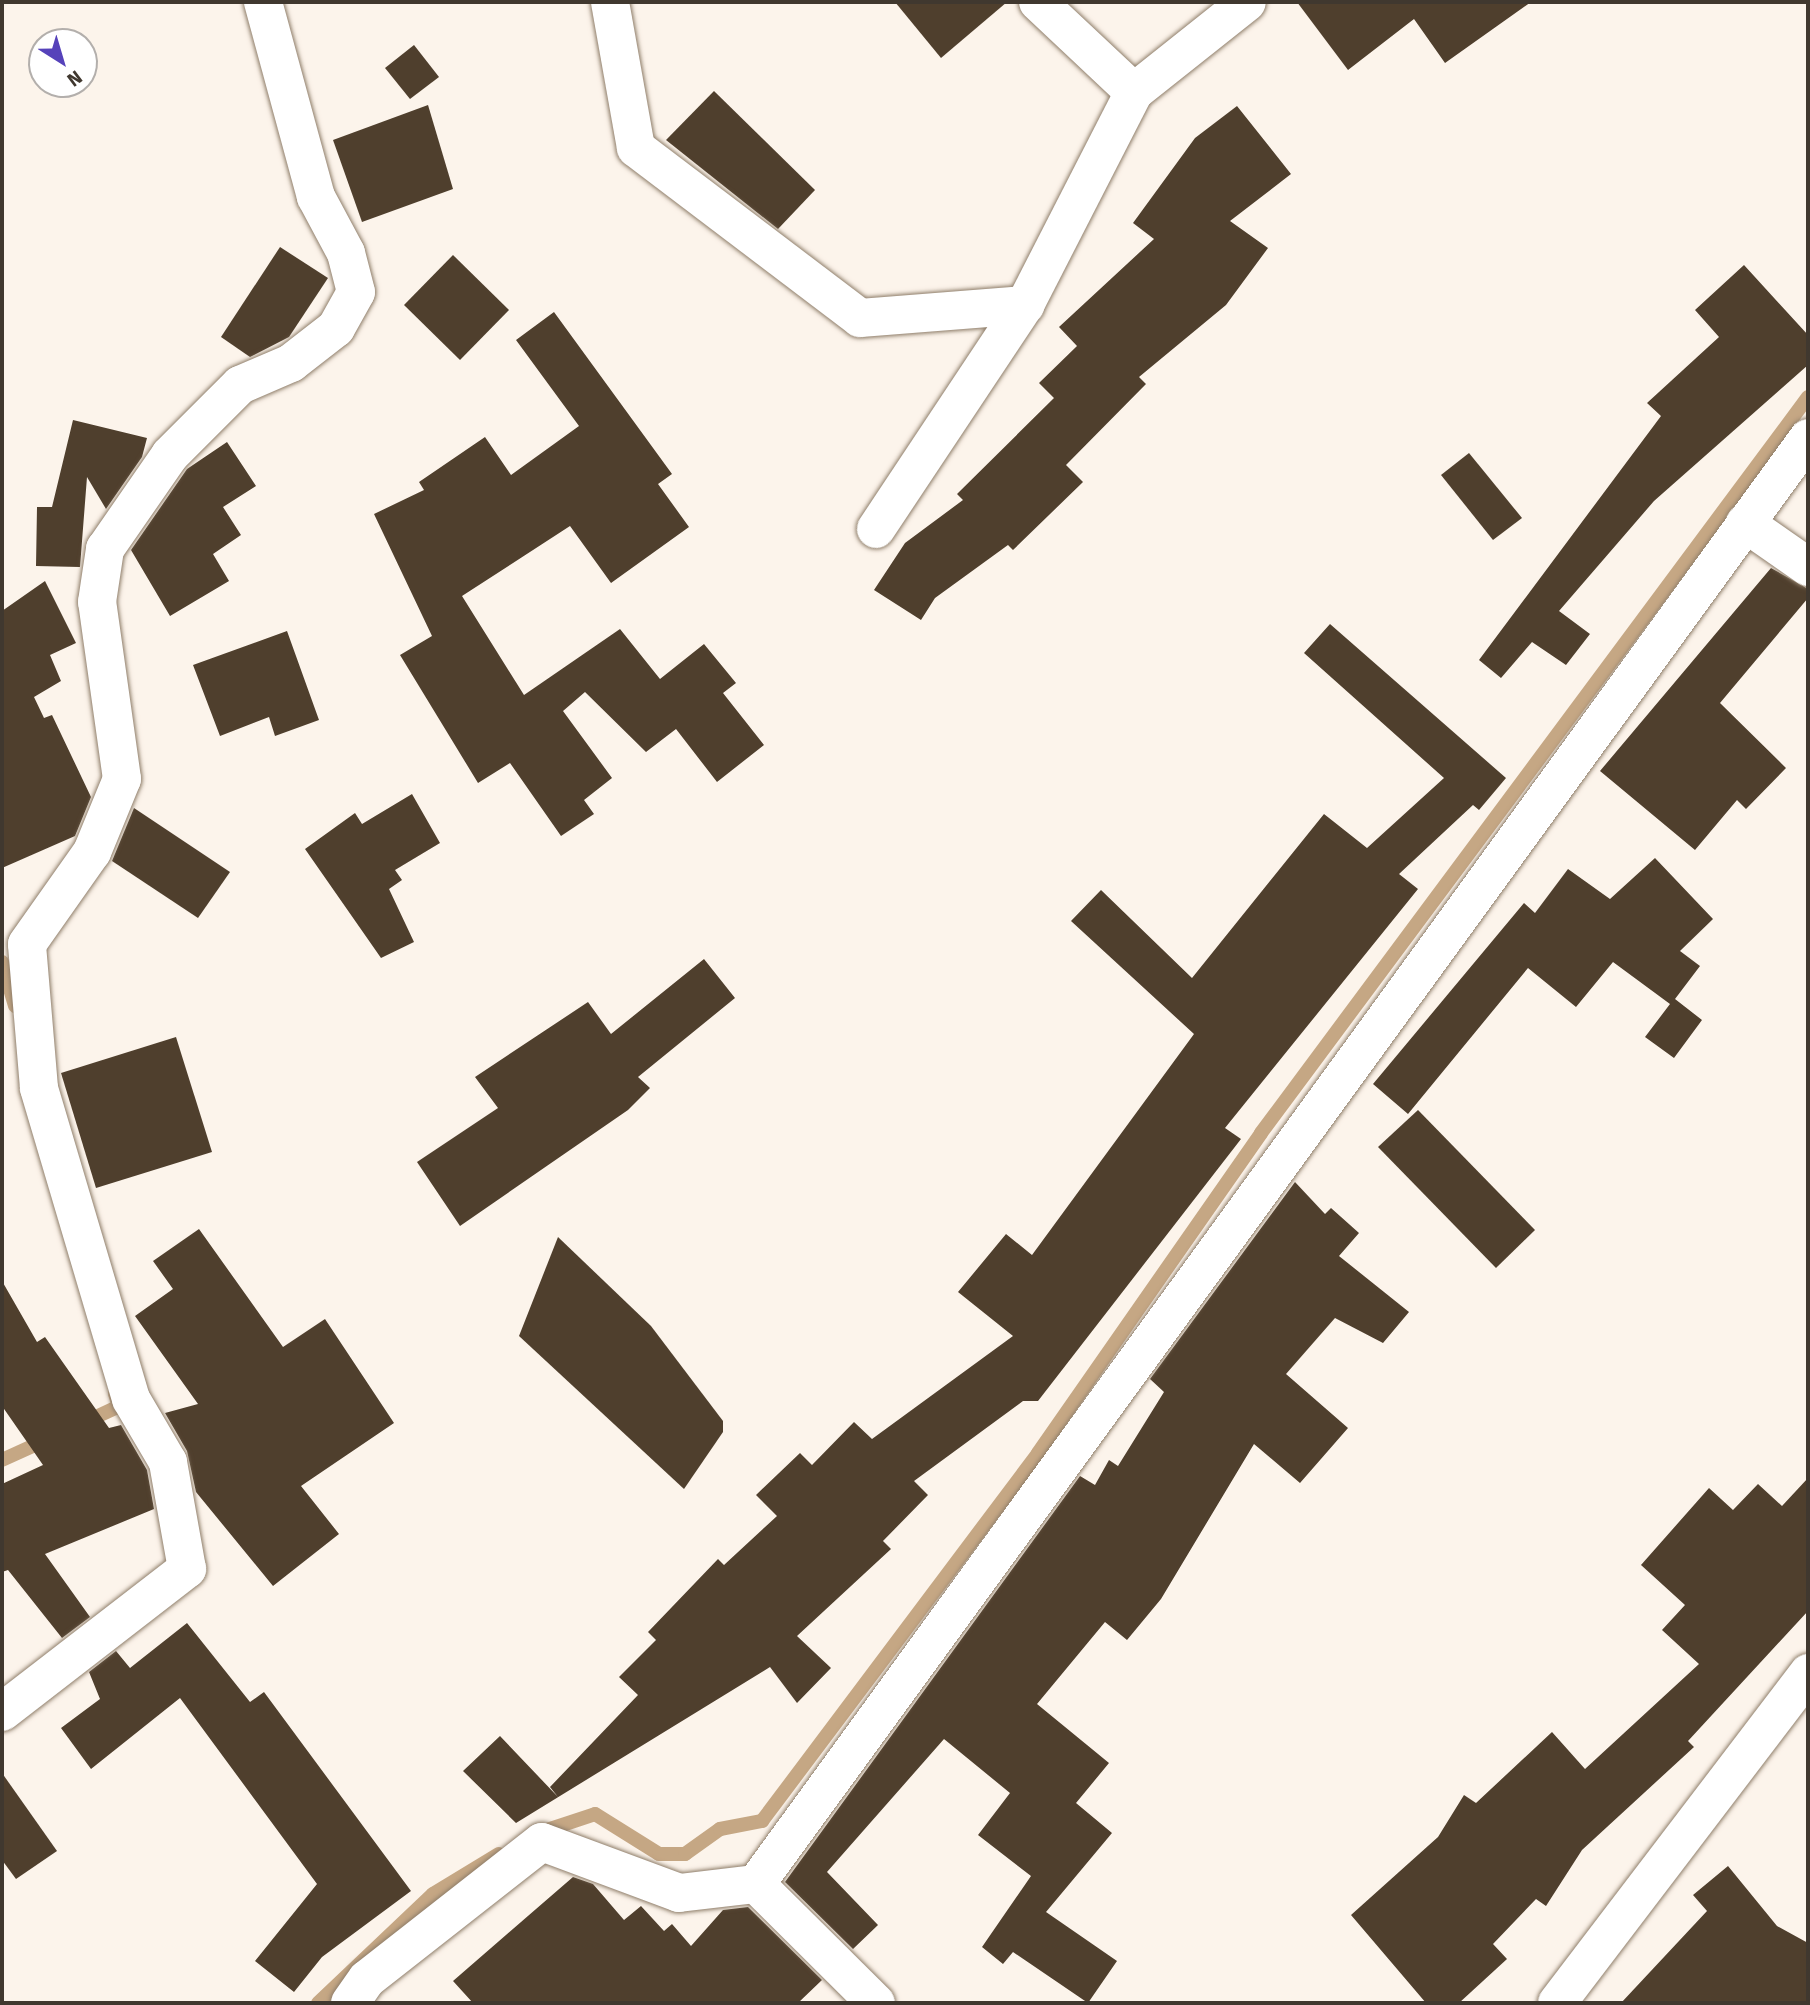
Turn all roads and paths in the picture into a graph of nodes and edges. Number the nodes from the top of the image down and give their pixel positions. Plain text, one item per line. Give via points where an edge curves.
1 (263, 2) edge
2 (610, 2) edge
3 (1038, 2) edge
4 (1247, 2) edge
5 (1133, 92) junction
6 (1025, 306) junction
7 (1808, 439) edge
8 (1745, 523) junction
9 (876, 529) dead end
10 (1808, 567) edge
11 (14, 946) edge
12 (1808, 1673) edge
13 (2, 1712) edge
14 (756, 1884) junction
15 (350, 2003) edge
16 (876, 2003) edge
17 (1557, 2003) edge

1 - 11 street via 316,197 346,253 356,292 336,328 291,363 240,385 170,455 105,550 97,602 122,779 92,852
2 - 6 street via 636,148 860,318
3 - 5 street
4 - 5 street
5 - 6 street
6 - 9 street
7 - 8 street
8 - 10 street
8 - 14 street
11 - 13 street via 39,1088 131,1399 168,1462 187,1569
12 - 17 street
14 - 15 street via 678,1893 542,1842 367,1979
14 - 16 street

